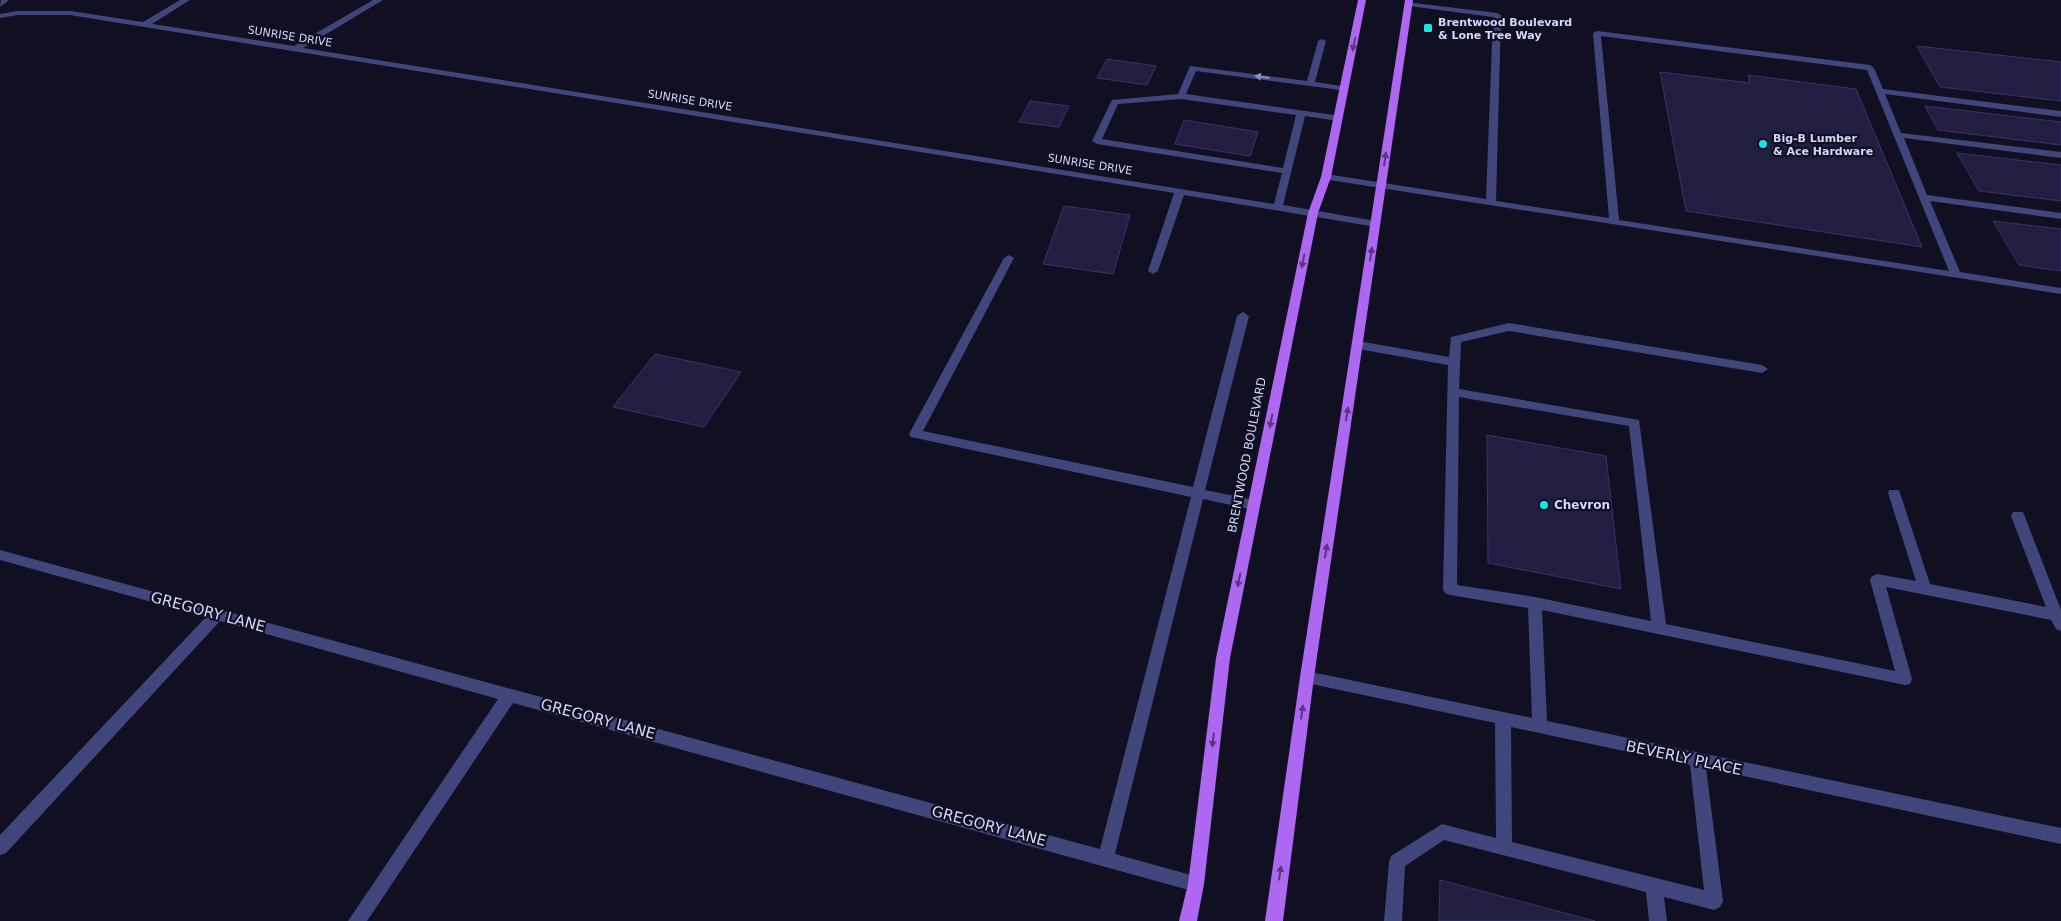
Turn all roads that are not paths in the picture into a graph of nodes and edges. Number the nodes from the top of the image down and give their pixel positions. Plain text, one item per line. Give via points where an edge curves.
1 (5, 0) edge
2 (186, 0) edge
3 (379, 0) edge
4 (1362, 0) edge
5 (1409, 2) edge
6 (0, 5) edge
7 (0, 16) edge
8 (144, 25) junction
9 (1322, 41) dead end
10 (295, 49) junction
11 (1310, 84) junction
12 (1345, 89) junction
13 (1880, 91) junction
14 (1181, 96) junction
15 (1301, 113) junction
16 (2061, 114) edge
17 (1338, 118) junction
18 (1898, 135) junction
19 (2061, 155) edge
20 (1288, 171) junction
21 (1326, 177) junction
22 (1381, 186) junction
23 (1180, 191) junction
24 (1924, 198) junction
25 (1491, 203) junction
26 (1278, 207) junction
27 (1313, 214) junction
28 (2061, 216) edge
29 (1614, 222) junction
30 (1376, 224) junction
31 (1010, 258) dead end
32 (1153, 271) dead end
33 (1956, 275) junction
34 (2061, 291) edge
35 (1243, 316) dead end
36 (1358, 345) junction
37 (1454, 362) junction
38 (1762, 369) dead end
39 (1453, 392) junction
40 (1199, 493) junction
41 (1894, 493) dead end
42 (1254, 505) junction
43 (2018, 516) dead end
44 (0, 555) edge
45 (1925, 588) junction
46 (1535, 603) junction
47 (217, 615) junction
48 (2059, 620) edge
49 (1659, 628) junction
50 (1307, 677) junction
51 (510, 694) junction
52 (1503, 719) junction
53 (1540, 727) junction
54 (1697, 761) junction
55 (2061, 836) edge
56 (0, 848) edge
57 (1504, 848) junction
58 (1106, 858) junction
59 (1196, 884) junction
60 (1654, 886) junction
61 (357, 921) edge
62 (1188, 921) edge
63 (1274, 921) edge
64 (1393, 921) edge
65 (1658, 921) edge

1 - 6 street
2 - 8 street
3 - 10 street
4 -> 12 main road, BRENTWOOD BOULEVARD
22 -> 5 main road
5 - 25 street via 1496,15
7 - 8 street, SUNRISE DRIVE via 70,14
8 - 10 street, SUNRISE DRIVE
9 - 11 street
10 - 23 street, SUNRISE DRIVE
11 - 12 street
11 -> 14 street via 1193,68
12 - 17 main road, BRENTWOOD BOULEVARD
13 - 16 street
13 - 18 street
13 - 29 street via 1870,68 1597,33
14 - 15 street
14 - 20 street via 1115,102 1097,141
15 - 17 street
15 - 20 street
17 - 21 main road, BRENTWOOD BOULEVARD
18 - 19 street
18 - 24 street
20 - 26 street
21 - 22 street
21 - 27 main road, BRENTWOOD BOULEVARD
22 - 25 street
22 - 30 main road
23 - 26 street, SUNRISE DRIVE
23 - 32 street
24 - 28 street
24 - 33 street
25 - 29 street
26 - 27 street, SUNRISE DRIVE
27 - 30 street, SUNRISE DRIVE
27 -> 42 main road, BRENTWOOD BOULEVARD
29 - 33 street
36 -> 30 main road
31 - 40 street via 915,434
33 - 34 street
35 - 40 street
36 - 37 street
50 -> 36 main road
37 - 38 street via 1455,340 1509,327
37 - 39 street
39 - 46 street via 1450,589
39 - 49 street via 1635,423
40 - 42 street
40 - 58 street
41 - 45 street
42 -> 59 main road, BRENTWOOD BOULEVARD via 1223,658
43 - 48 street
44 - 47 street, GREGORY LANE
45 - 48 street
45 - 49 street via 1877,580 1905,679
46 - 49 street
46 - 53 street
47 - 51 street, GREGORY LANE
47 - 56 street
50 - 52 street, BEVERLY PLACE
63 -> 50 main road
51 - 58 street, GREGORY LANE
51 - 61 street
52 - 53 street, BEVERLY PLACE
52 - 57 street
53 - 54 street, BEVERLY PLACE
54 - 55 street, BEVERLY PLACE
54 - 60 street via 1714,901
57 - 60 street
57 - 64 street via 1442,832 1396,862
58 - 59 street, GREGORY LANE
59 - 62 main road, BRENTWOOD BOULEVARD
60 - 65 street

